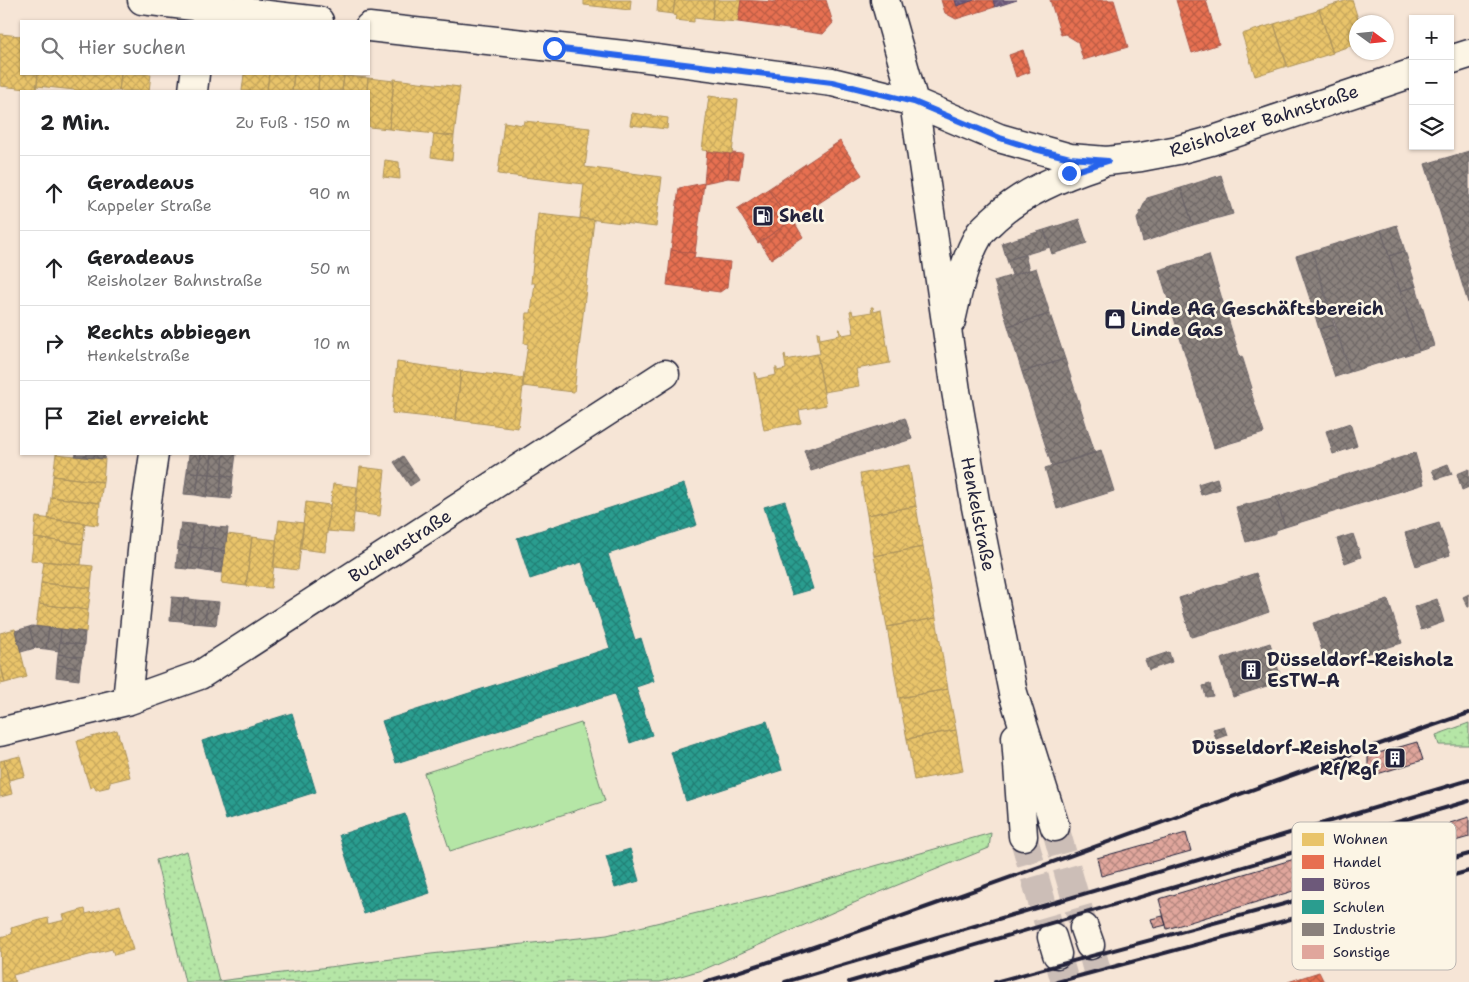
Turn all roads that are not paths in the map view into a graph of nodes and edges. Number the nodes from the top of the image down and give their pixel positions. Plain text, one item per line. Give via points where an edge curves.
1 (142, 0) edge
2 (885, 0) edge
3 (194, 9) edge
4 (309, 20) edge
5 (370, 27) edge
6 (1469, 54) edge
7 (1454, 59) edge
8 (1409, 74) edge
9 (195, 75) edge
10 (193, 90) edge
11 (914, 102) junction
12 (1108, 161) junction
13 (948, 334) junction
14 (665, 374) dead end
15 (154, 455) edge
16 (1013, 693) junction
17 (127, 701) junction
18 (0, 732) edge
19 (1055, 827) tunnel mouth
20 (1022, 836) tunnel mouth

1 - 3 street
2 - 11 street, Henkelstraße
3 - 4 street
5 - 11 street, Reisholzer Bahnstraße via 799,77
6 - 7 street
8 - 12 street, Reisholzer Bahnstraße via 1211,141 1178,150
9 - 10 street
11 - 12 street, Reisholzer Bahnstraße via 1035,149 1070,158
11 - 13 street, Henkelstraße
12 - 13 street, Henkelstraße via 1069,173 1038,189 1002,212 981,232 964,268
13 - 16 street, Henkelstraße via 976,507
14 - 17 street, Buchenstraße via 200,675
15 - 17 street
16 - 19 street, Henkelstraße
16 - 20 street, Henkelstraße
17 - 18 street, Buchenstraße

